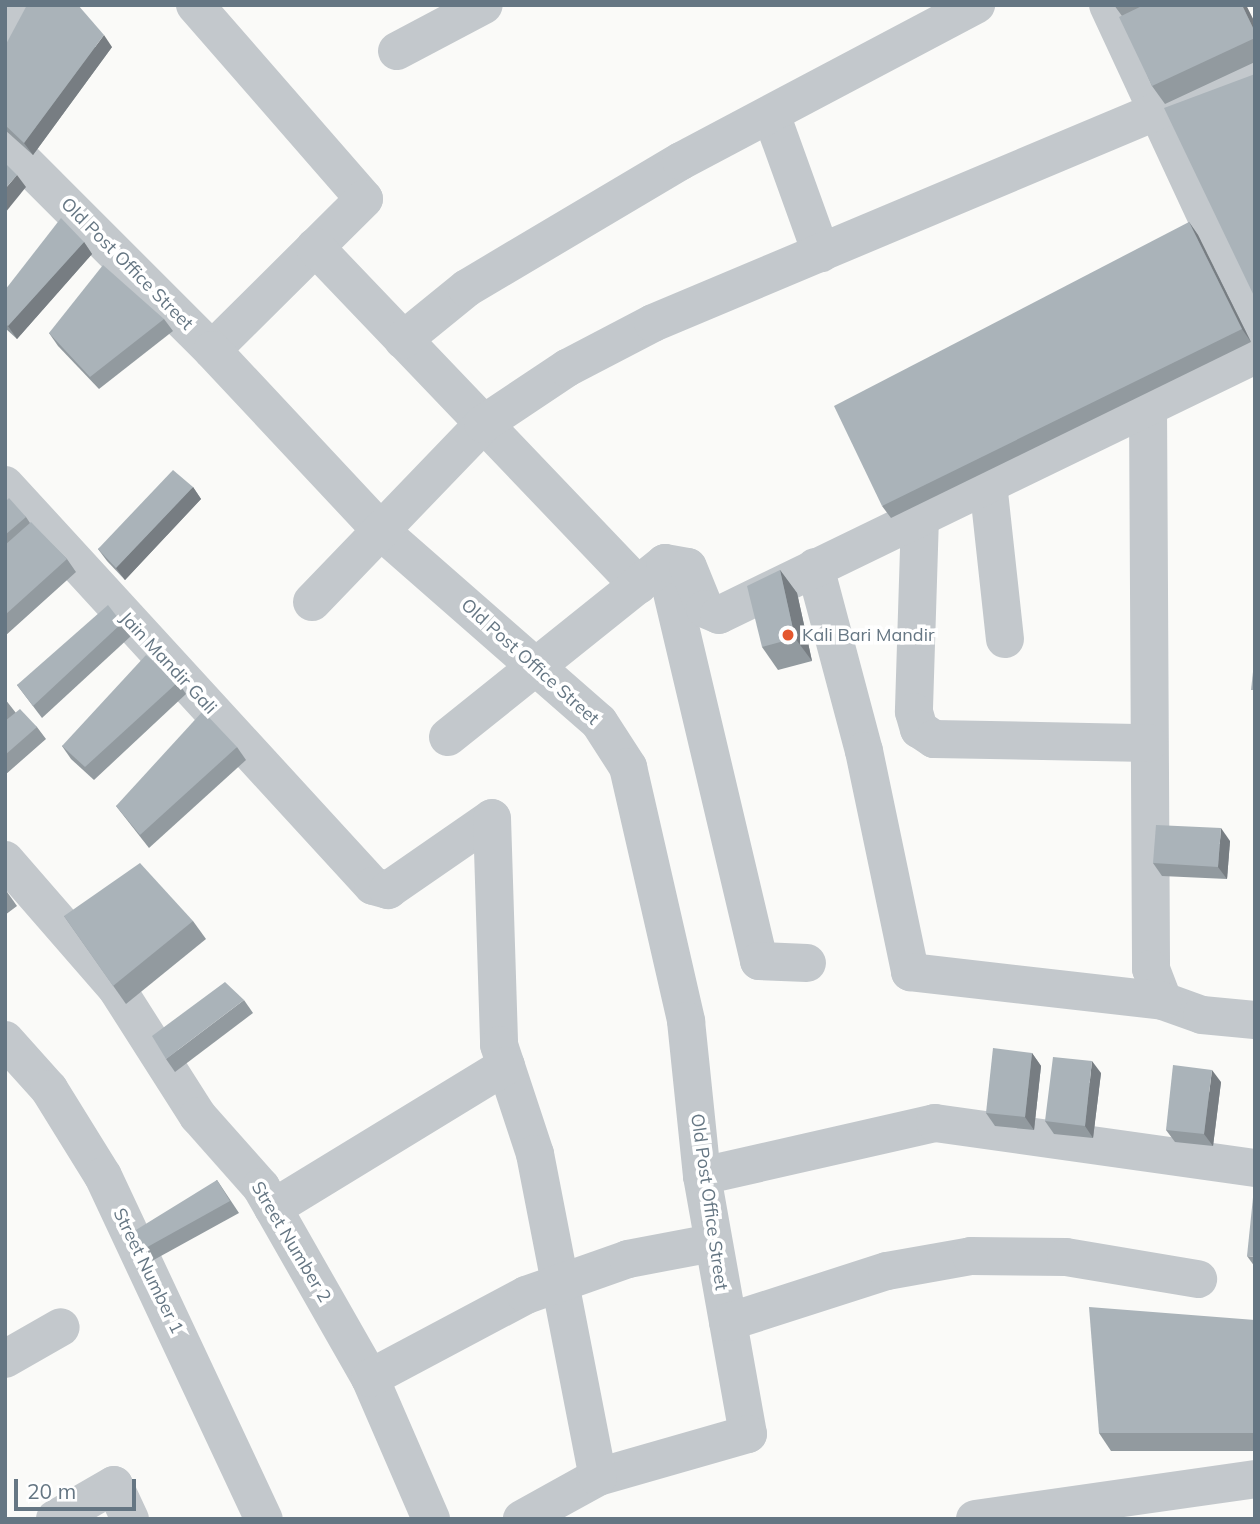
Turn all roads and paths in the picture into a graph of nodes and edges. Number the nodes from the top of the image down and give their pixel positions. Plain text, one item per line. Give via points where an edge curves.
1 (18, 5) edge
2 (195, 5) edge
3 (484, 5) edge
4 (976, 5) edge
5 (1129, 21) edge
6 (5, 28) edge
7 (397, 51) dead end
8 (1255, 70) edge
9 (771, 114) junction
10 (1156, 114) junction
11 (5, 143) edge
12 (315, 247) junction
13 (821, 253) junction
14 (1255, 321) edge
15 (403, 340) junction
16 (212, 350) junction
17 (1255, 355) edge
18 (1148, 406) junction
19 (483, 424) junction
20 (988, 484) junction
21 (5, 485) edge
22 (920, 517) junction
23 (383, 533) junction
24 (815, 568) junction
25 (651, 574) junction
26 (312, 602) dead end
27 (1006, 639) dead end
28 (535, 664) junction
29 (448, 737) dead end
30 (1149, 743) junction
31 (5, 860) edge
32 (807, 963) dead end
33 (1157, 985) junction
34 (1255, 1020) edge
35 (5, 1040) edge
36 (506, 1066) junction
37 (1255, 1168) edge
38 (702, 1176) junction
39 (273, 1208) junction
40 (713, 1243) junction
41 (1198, 1279) dead end
42 (560, 1283) junction
43 (728, 1322) junction
44 (61, 1327) dead end
45 (5, 1359) edge
46 (370, 1378) junction
47 (598, 1477) junction
48 (1255, 1479) edge
49 (55, 1519) edge
50 (130, 1519) edge
51 (264, 1519) edge
52 (431, 1519) edge
53 (522, 1519) edge
54 (975, 1519) edge

1 - 6 street
2 - 12 street via 363,199
3 - 7 street
4 - 9 street
5 - 10 street
8 - 10 street
9 - 13 street
9 - 15 street via 467,288
10 - 13 street
10 - 14 street
11 - 16 street, Old Post Office Street
12 - 15 street
12 - 16 street
13 - 19 street via 653,323 567,368
15 - 19 street
16 - 23 street, Old Post Office Street
17 - 18 street
18 - 20 street
18 - 30 street
19 - 23 street
19 - 25 street
20 - 22 street
20 - 27 street
21 - 36 street, Jain Mandir Gali via 373,886 388,890 492,818 499,1045
22 - 24 street
22 - 30 street via 914,712 919,729 934,740
23 - 26 street
23 - 28 street, Old Post Office Street
24 - 25 street via 719,615 705,609 688,568
24 - 33 street via 864,751 910,972
25 - 28 street
25 - 32 street via 759,961
28 - 29 street
28 - 38 street, Old Post Office Street via 599,722 628,767 686,1021
30 - 33 street
31 - 39 street, Street Number 2 via 117,989 198,1116
33 - 34 street via 1202,1015
35 - 51 street, Street Number 1 via 48,1089 103,1176
36 - 39 street
36 - 42 street via 535,1154
37 - 38 street via 935,1123
38 - 40 street, Old Post Office Street
39 - 46 street, Street Number 2
40 - 42 street via 628,1259
40 - 43 street, Old Post Office Street
41 - 43 street via 1066,1257 971,1256 887,1270
42 - 46 street
42 - 47 street
43 - 47 street, Old Post Office Street via 748,1434
44 - 45 street
46 - 52 street, Street Number 2
47 - 53 street
48 - 54 street
49 - 50 street via 114,1485

